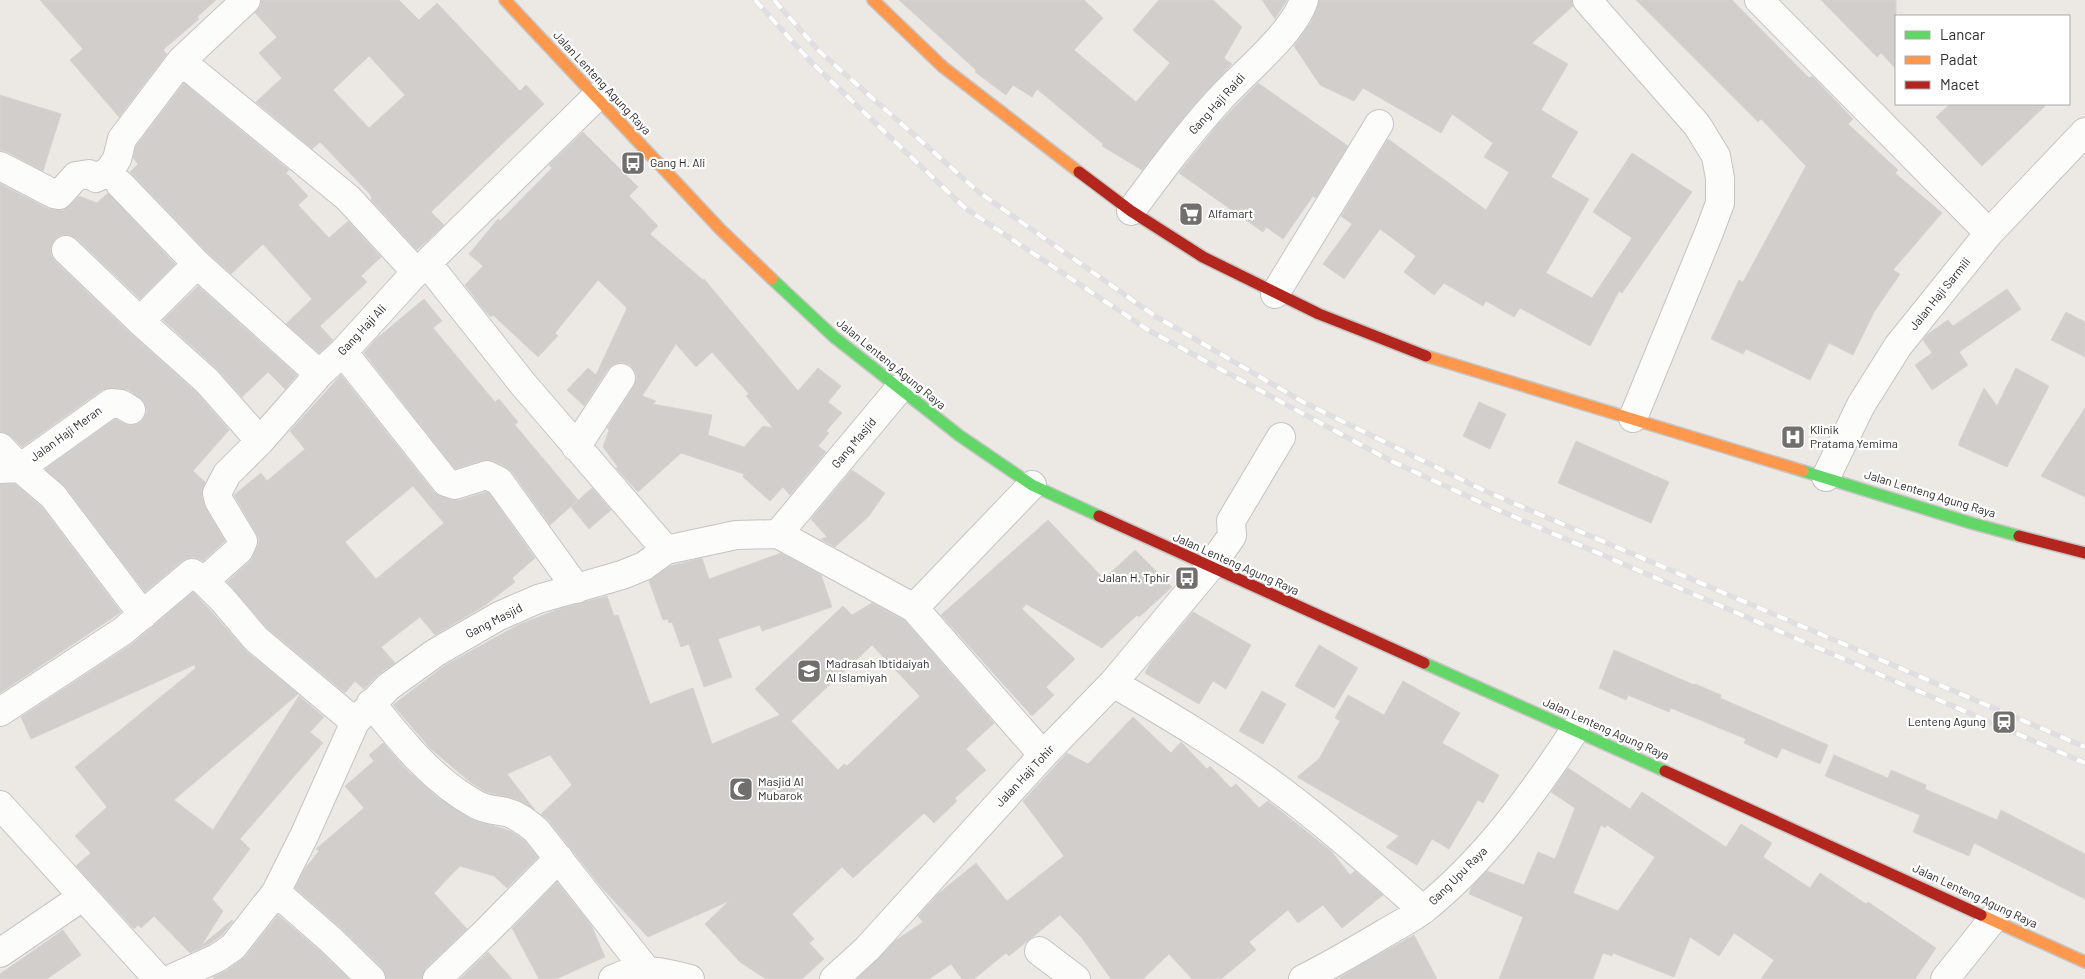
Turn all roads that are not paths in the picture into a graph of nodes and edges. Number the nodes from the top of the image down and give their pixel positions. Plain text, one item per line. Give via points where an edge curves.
1 (246, 0) edge
2 (505, 0) edge
3 (873, 0) edge
4 (1304, 0) edge
5 (1587, 0) edge
6 (1759, 0) edge
7 (181, 61) junction
8 (596, 97) junction
9 (1379, 124) dead end
10 (2085, 132) edge
11 (0, 166) edge
12 (120, 184) dead end
13 (1130, 210) junction
14 (1989, 233) junction
15 (66, 250) dead end
16 (197, 264) junction
17 (422, 267) junction
18 (1275, 294) junction
19 (140, 321) junction
20 (343, 352) junction
21 (319, 374) junction
22 (621, 378) dead end
23 (898, 389) junction
24 (131, 410) dead end
25 (1633, 418) junction
26 (1281, 437) dead end
27 (260, 441) junction
28 (0, 447) edge
29 (576, 447) junction
30 (10, 468) edge
31 (1826, 477) junction
32 (1032, 485) junction
33 (778, 534) junction
34 (666, 550) junction
35 (2085, 553) edge
36 (1210, 567) junction
37 (204, 581) junction
38 (577, 589) junction
39 (914, 608) junction
40 (143, 615) junction
41 (1113, 683) junction
42 (0, 712) edge
43 (363, 712) junction
44 (1575, 730) junction
45 (1043, 755) junction
46 (0, 805) edge
47 (559, 858) junction
48 (276, 892) junction
49 (82, 897) junction
50 (1423, 910) junction
51 (1993, 919) junction
52 (1039, 951) dead end
53 (0, 953) edge
54 (2085, 962) edge
55 (646, 970) junction
56 (158, 979) edge
57 (171, 979) edge
58 (371, 979) edge
59 (436, 979) edge
60 (613, 979) edge
61 (690, 979) edge
62 (834, 979) edge
63 (1076, 979) edge
64 (1303, 979) edge
65 (1945, 979) edge

1 - 7 street
2 - 8 main road, Jalan Lenteng Agung Raya
3 - 13 main road, Jalan Lenteng Agung Raya via 943,67
4 - 13 street, Gang Haji Raidi via 1288,30 1218,101
5 - 25 street via 1697,124 1716,156 1720,178 1720,203
6 - 14 street
7 - 11 street via 122,139 117,159 109,172 96,178 89,174 76,176 59,195
7 - 17 street via 348,198
8 - 17 street, Gang Haji Ali
8 - 23 main road, Jalan Lenteng Agung Raya via 721,230 834,337
9 - 18 street
10 - 14 street, Jalan Haji Sarmili
12 - 16 street
13 - 18 main road, Jalan Lenteng Agung Raya via 1203,257
14 - 31 street, Jalan Haji Sarmili via 1878,375
15 - 19 street
16 - 19 street
16 - 21 street
17 - 20 street, Gang Haji Ali
17 - 29 street
18 - 25 main road, Jalan Lenteng Agung Raya via 1412,352
19 - 27 street via 207,381
20 - 21 street, Gang Haji Ali
20 - 38 street via 446,482 454,485 487,475 499,481
21 - 27 street, Gang Haji Ali
22 - 29 street
23 - 32 main road, Jalan Lenteng Agung Raya
23 - 33 street, Gang Masjid
24 - 30 street, Jalan Haji Meran via 111,403
25 - 31 main road, Jalan Lenteng Agung Raya
26 - 36 street, Jalan Haji Tohir via 1231,521 1232,536
27 - 37 street, Gang Haji Ali via 220,483 219,501 243,541 239,550
28 - 30 street
29 - 34 street
30 - 40 street via 52,496
31 - 35 main road, Jalan Lenteng Agung Raya via 1971,523
32 - 36 main road, Jalan Lenteng Agung Raya
32 - 39 street
33 - 34 street, Gang Masjid via 736,534
33 - 39 street
34 - 38 street, Gang Masjid via 644,566
36 - 41 street, Jalan Haji Tohir
36 - 44 main road, Jalan Lenteng Agung Raya
37 - 40 street via 192,573
37 - 43 street via 256,639
38 - 43 street, Gang Masjid via 538,599 499,616 436,653 388,687
39 - 45 street
40 - 42 street via 124,631
41 - 45 street, Jalan Haji Tohir
41 - 50 street via 1213,744 1280,790
43 - 47 street via 439,778 478,806 520,818 536,830
43 - 48 street, Gang Masjid
44 - 50 street, Gang Upu Raya via 1540,784 1517,812 1468,869
44 - 51 main road, Jalan Lenteng Agung Raya
45 - 62 street, Jalan Haji Tohir via 867,948
46 - 49 street
47 - 55 street
47 - 59 street
48 - 57 street, Gang Masjid via 233,947
48 - 58 street
49 - 53 street
49 - 56 street
50 - 64 street, Gang Upu Raya
51 - 54 main road, Jalan Lenteng Agung Raya
51 - 65 street
52 - 63 street
55 - 60 street
55 - 61 street

